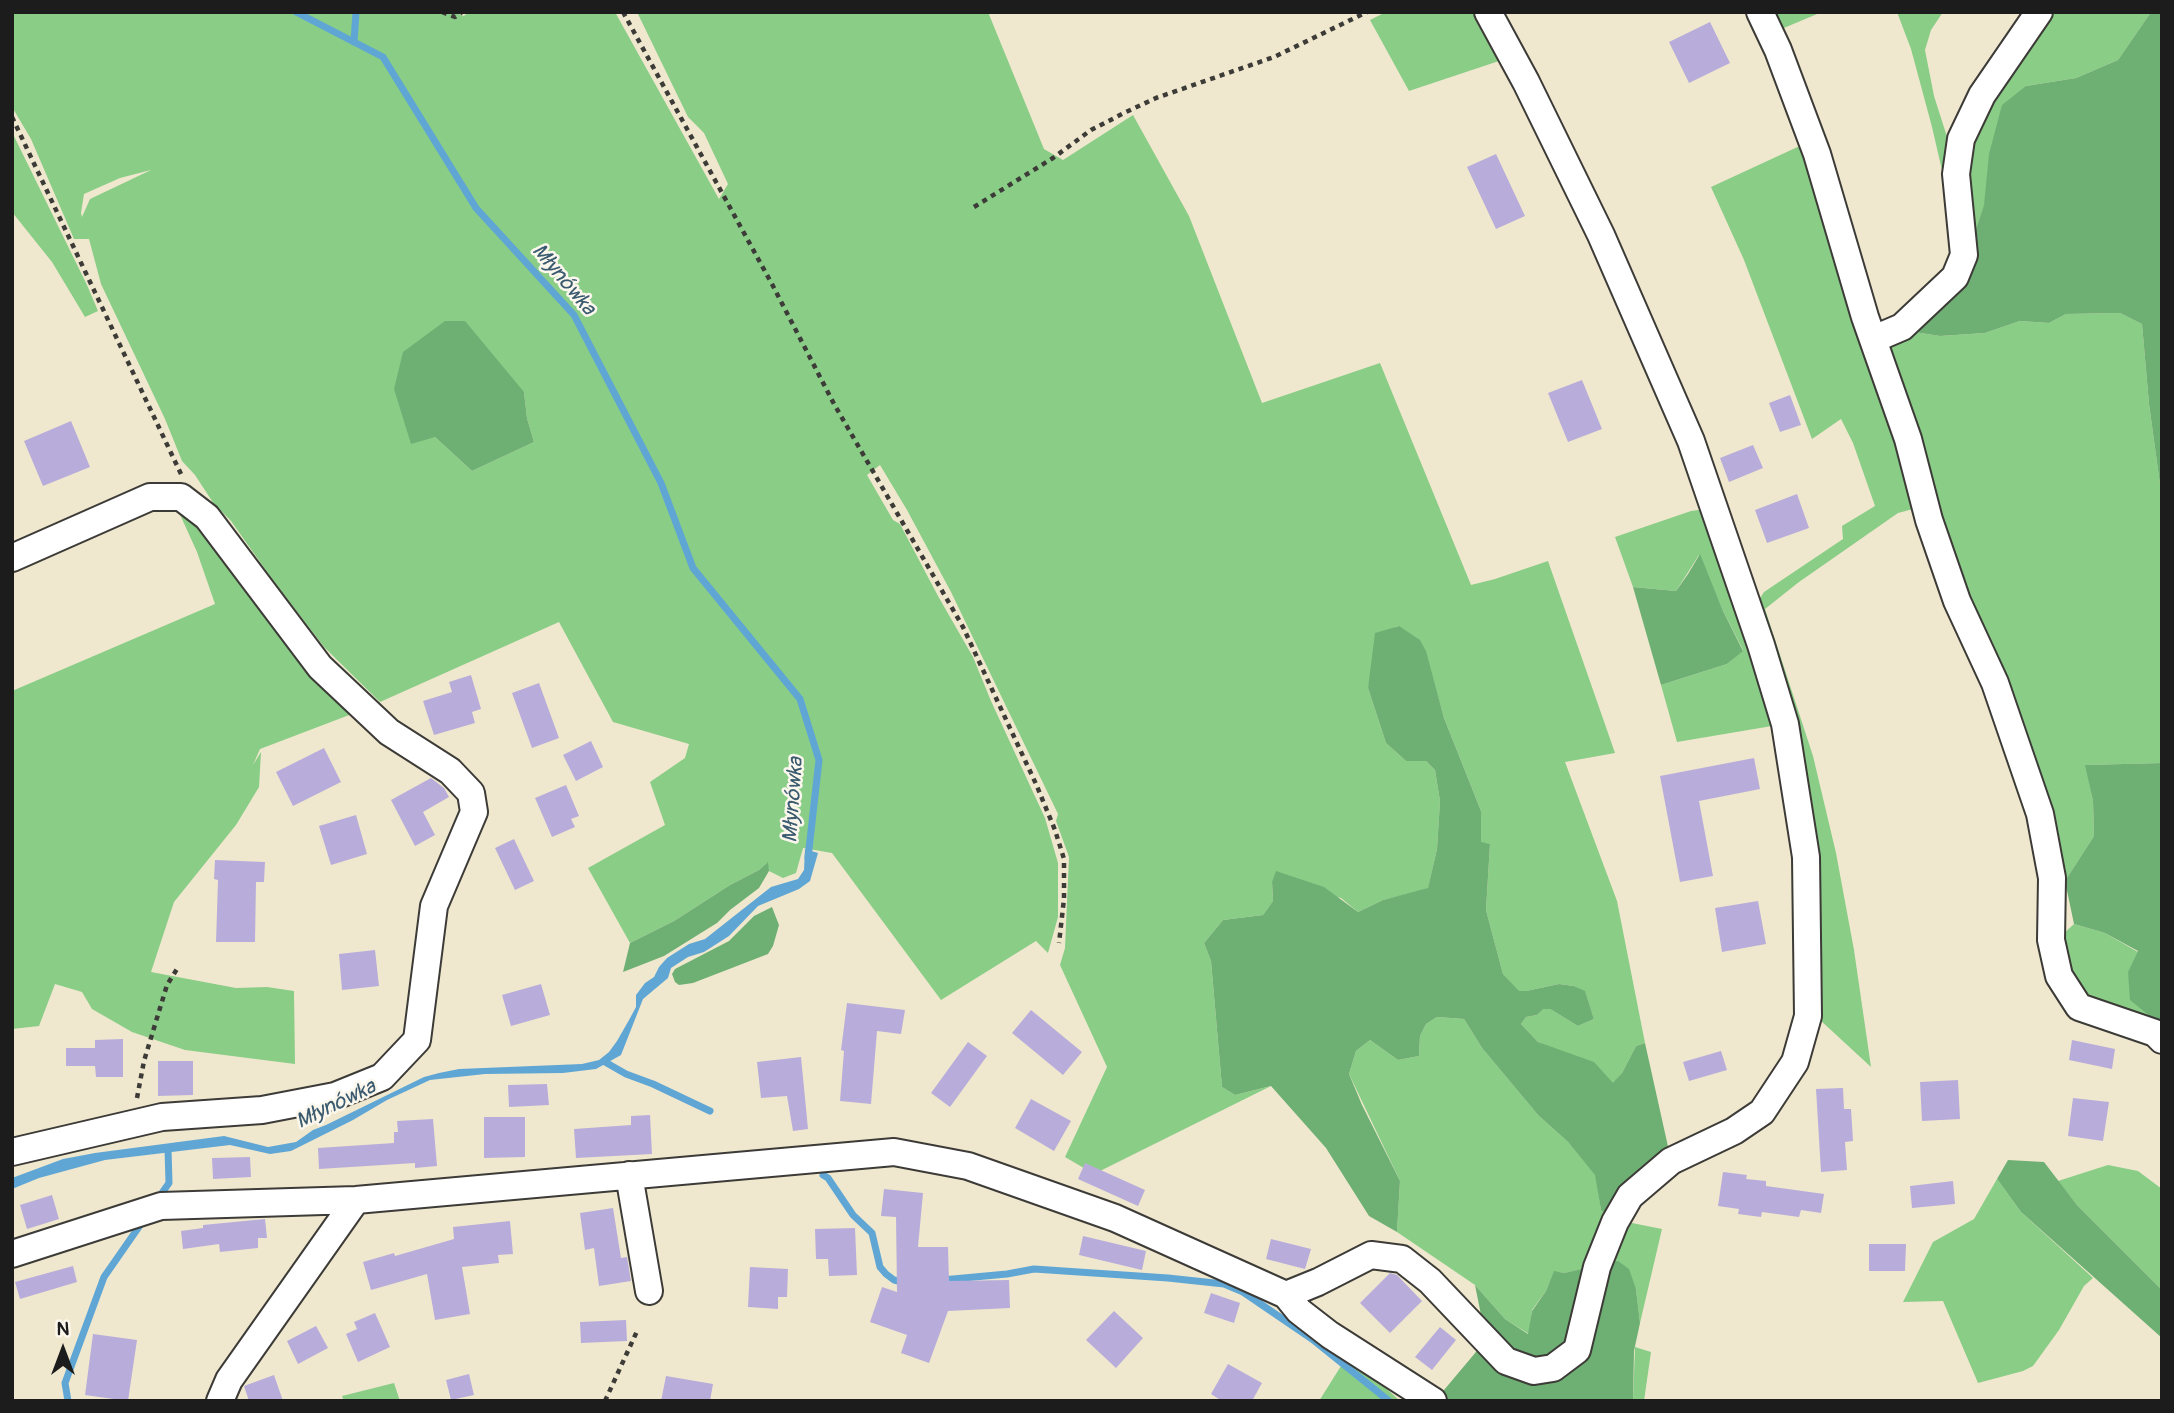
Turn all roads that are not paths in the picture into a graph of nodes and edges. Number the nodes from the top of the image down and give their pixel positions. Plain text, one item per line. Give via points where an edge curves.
1 (1488, 12) edge
2 (1760, 12) edge
3 (2039, 12) edge
4 (1874, 339) junction
5 (12, 558) edge
6 (2162, 1040) edge
7 (12, 1152) edge
8 (629, 1175) junction
9 (356, 1200) junction
10 (12, 1254) edge
11 (649, 1291) dead end
12 (1286, 1295) junction
13 (220, 1401) edge
14 (1433, 1401) edge

1 - 12 street via 1601,235 1691,440 1761,645 1785,723 1806,856 1808,1016 1795,1062 1762,1112 1671,1161 1630,1196 1597,1267 1577,1350 1553,1368 1534,1371 1506,1361 1430,1281 1402,1259 1371,1255
2 - 4 street via 1817,154
3 - 4 street via 1982,95 1961,138 1956,174 1964,255 1955,277 1902,327
4 - 6 street via 1953,590 1995,683 2040,814 2052,878 2051,940 2059,976 2079,1007 2155,1033
5 - 7 street via 150,497 181,497 207,516 320,667 389,732 450,771 471,793 474,812 434,906 417,1040 382,1077 335,1096 262,1110 162,1116
8 - 9 street
8 - 11 street
8 - 12 street via 894,1152 968,1166 1115,1218
9 - 10 street via 161,1206
9 - 13 street via 229,1380
12 - 14 street via 1330,1335

